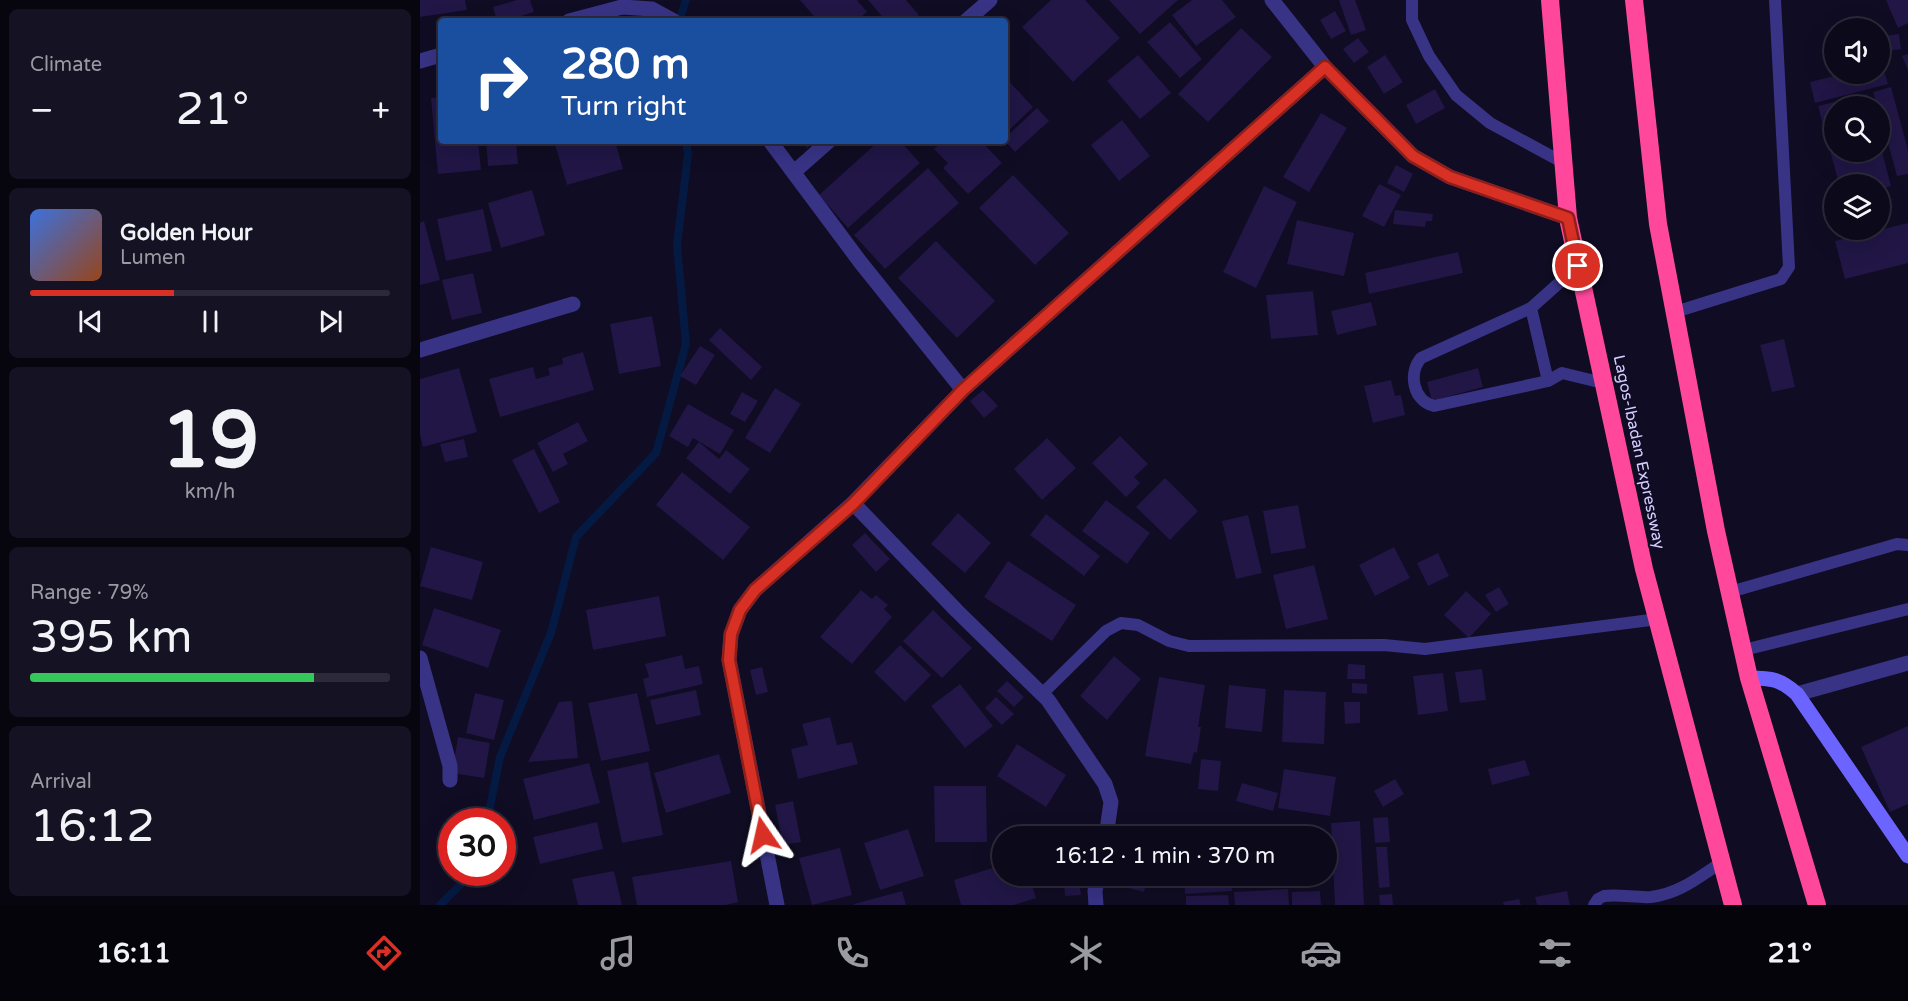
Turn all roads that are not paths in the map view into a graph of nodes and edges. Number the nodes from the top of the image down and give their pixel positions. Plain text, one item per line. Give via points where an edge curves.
1 (990, 0) edge
2 (1272, 0) edge
3 (1412, 0) edge
4 (1551, 0) edge
5 (1634, 0) edge
6 (1775, 0) edge
7 (580, 18) edge
8 (668, 18) edge
9 (969, 18) edge
10 (438, 56) edge
11 (420, 61) edge
12 (1325, 67) junction
13 (772, 144) edge
14 (826, 144) edge
15 (1562, 162) junction
16 (794, 172) junction
17 (1568, 218) junction
18 (1578, 266) junction
19 (573, 304) dead end
20 (1531, 308) junction
21 (1675, 312) junction
22 (420, 350) edge
23 (1548, 381) junction
24 (1603, 383) junction
25 (963, 390) junction
26 (853, 504) junction
27 (1908, 545) edge
28 (1730, 592) junction
29 (1908, 609) edge
30 (1658, 619) junction
31 (1744, 650) junction
32 (420, 658) edge
33 (1908, 663) edge
34 (1749, 678) junction
35 (1042, 694) junction
36 (1797, 694) junction
37 (450, 780) dead end
38 (1108, 826) edge
39 (1908, 856) edge
40 (1722, 862) junction
41 (1096, 886) edge
42 (1651, 901) edge
43 (777, 905) edge
44 (1096, 905) edge
45 (1594, 905) edge
46 (1733, 905) edge
47 (1817, 905) edge

1 - 9 street
2 - 12 street
3 - 15 lane via 1412,20 1429,56 1456,95 1490,123
4 - 15 highway, Lagos-Ibadan Expressway
5 - 21 highway via 1658,224
6 - 21 lane via 1789,267 1781,279
7 - 8 street via 622,7 652,9
10 - 11 street
12 - 17 street via 1413,156 1450,177
12 - 25 street
13 - 16 street
14 - 16 street
15 - 17 highway, Lagos-Ibadan Expressway
16 - 25 street
17 - 18 highway, Lagos-Ibadan Expressway
18 - 20 lane
18 - 24 highway, Lagos-Ibadan Expressway
19 - 22 street
20 - 23 lane
20 - 23 lane via 1421,358 1414,369 1414,382 1421,399 1434,406
21 - 28 highway
23 - 24 lane via 1562,373
24 - 30 highway, Lagos-Ibadan Expressway
25 - 26 street
26 - 35 street
26 - 43 street via 755,590 740,610 731,634 730,673
27 - 28 lane via 1897,544
28 - 31 highway
29 - 31 lane
30 - 35 lane via 1425,649 1384,645 1189,646 1138,625 1121,623 1106,631
30 - 40 highway, Lagos-Ibadan Expressway
31 - 34 highway
32 - 37 street via 450,766
33 - 36 street
34 - 36 main road via 1771,678
34 - 47 highway
35 - 38 street via 1105,784 1111,802
36 - 39 main road
40 - 42 lane via 1682,888
40 - 46 highway, Lagos-Ibadan Expressway
41 - 44 street
42 - 45 lane via 1604,896

